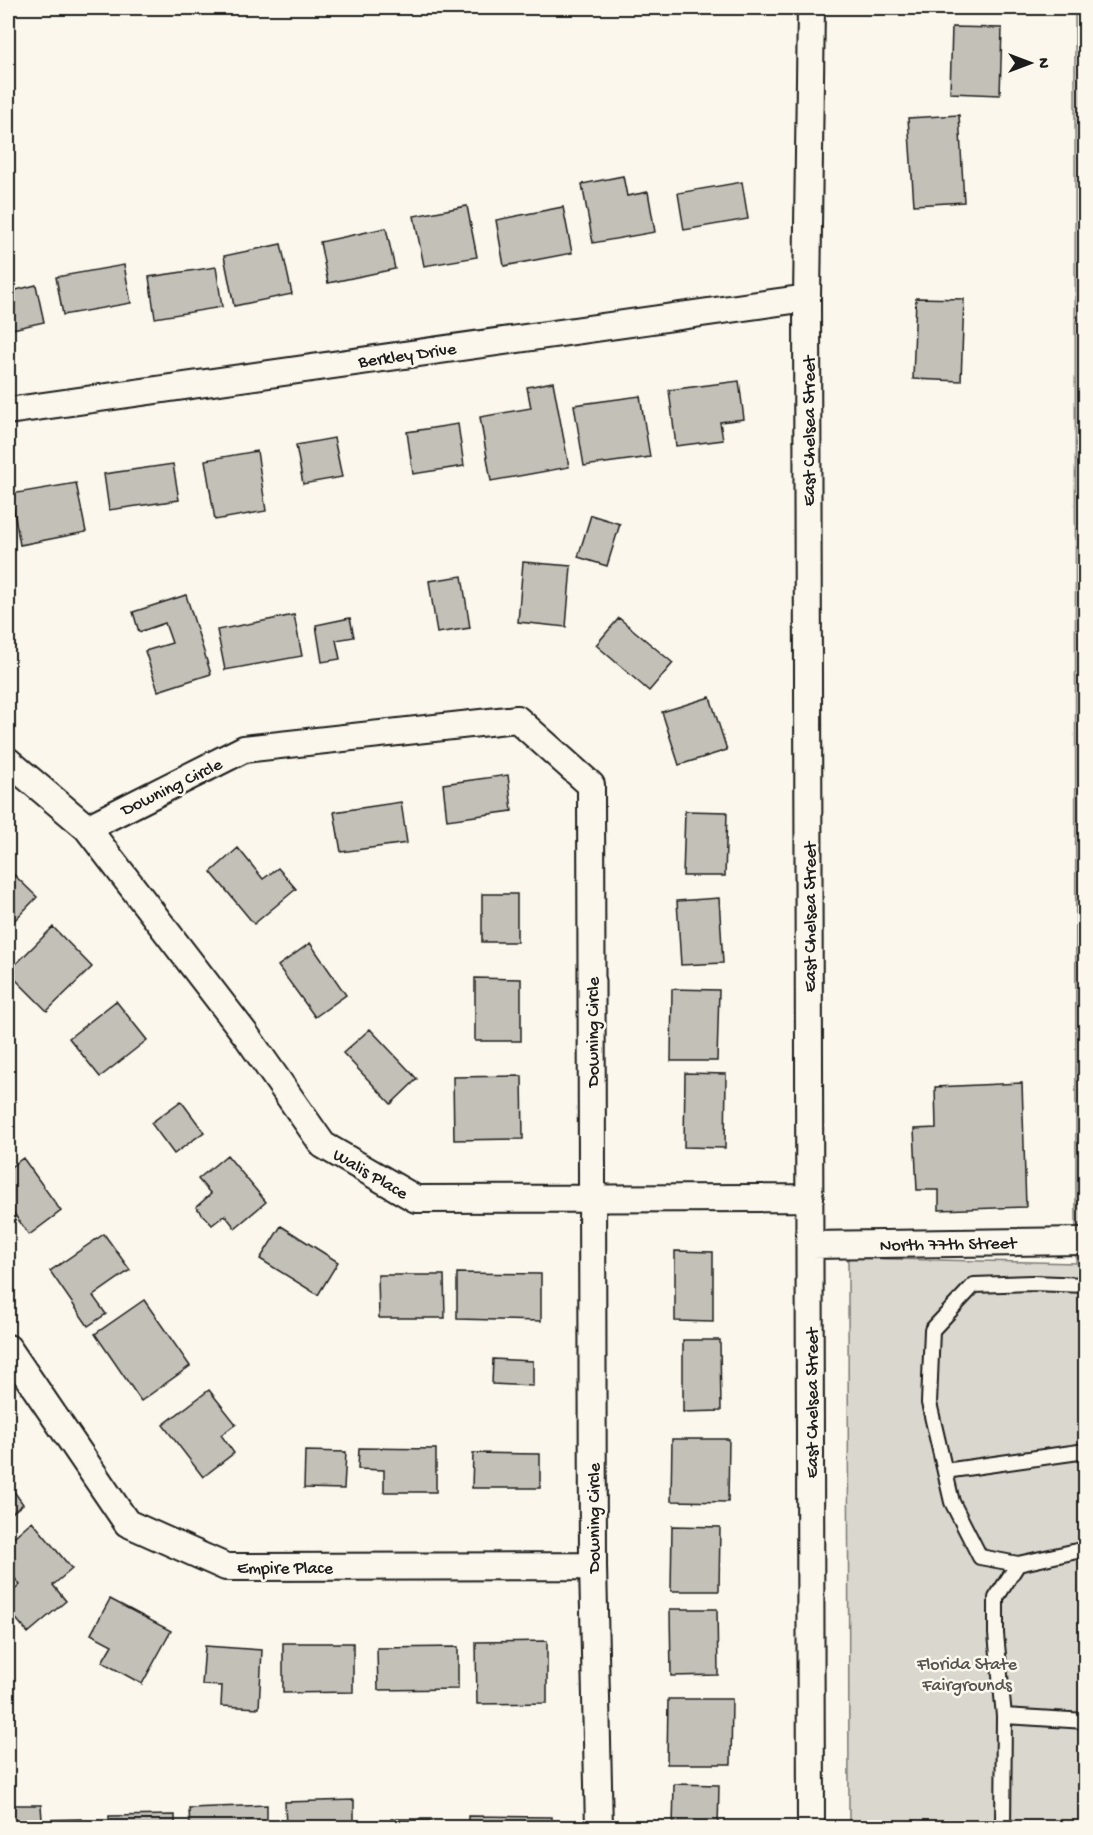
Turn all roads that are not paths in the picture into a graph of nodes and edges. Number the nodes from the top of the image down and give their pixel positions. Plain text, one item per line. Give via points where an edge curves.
1 (811, 8) edge
2 (807, 298) junction
3 (8, 411) edge
4 (8, 761) edge
5 (87, 828) junction
6 (592, 1198) junction
7 (810, 1198) junction
8 (1086, 1241) edge
9 (811, 1245) junction
10 (1086, 1285) edge
11 (8, 1348) edge
12 (1086, 1451) edge
13 (945, 1471) junction
14 (1086, 1550) edge
15 (1018, 1564) junction
16 (593, 1566) junction
17 (1004, 1716) junction
18 (1086, 1721) edge
19 (599, 1827) edge
20 (811, 1827) edge
21 (1003, 1827) edge

1 - 2 street, East Chelsea Street
2 - 3 street, Berkley Drive
2 - 7 street, East Chelsea Street
4 - 5 street, Walis Place
5 - 6 street, Walis Place via 246,1035 323,1145 416,1199
5 - 6 street, Downing Circle via 244,749 517,719 591,785
6 - 7 street, Walis Place
6 - 16 street, Downing Circle
7 - 9 street, East Chelsea Street
8 - 9 street, North 77th Street
9 - 20 street, East Chelsea Street
10 - 13 lane via 974,1285 932,1330 929,1403
11 - 16 street, Empire Place via 127,1523 226,1567
12 - 13 lane
13 - 15 lane via 952,1502 980,1557
14 - 15 lane
15 - 17 lane via 996,1598
16 - 19 street, Downing Circle
17 - 18 lane
17 - 21 lane

